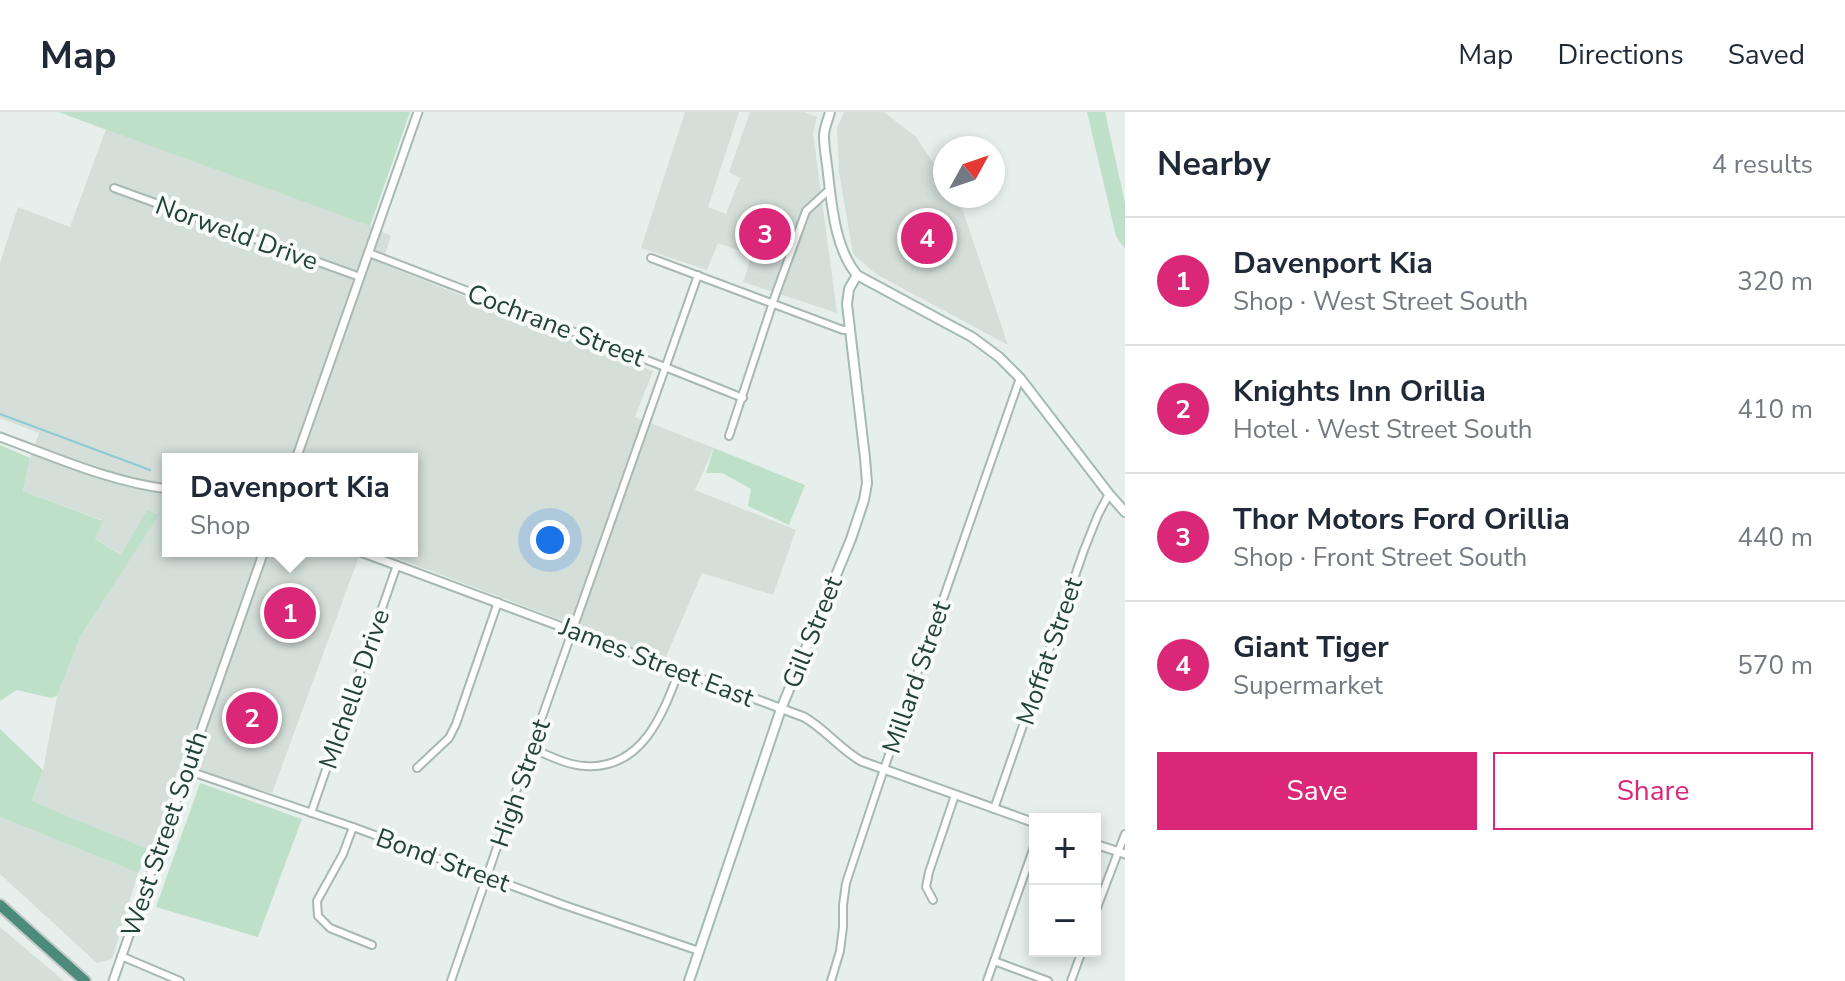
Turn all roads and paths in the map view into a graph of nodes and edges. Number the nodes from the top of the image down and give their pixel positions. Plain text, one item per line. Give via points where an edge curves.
1 (418, 112) edge
2 (830, 112) edge
3 (114, 188) dead end
4 (830, 189) junction
5 (369, 253) junction
6 (651, 258) dead end
7 (698, 275) junction
8 (857, 275) junction
9 (360, 277) junction
10 (773, 304) junction
11 (850, 330) junction
12 (665, 367) junction
13 (1020, 378) junction
14 (743, 398) junction
15 (729, 436) dead end
16 (0, 437) edge
17 (298, 453) edge
18 (162, 488) edge
19 (1109, 494) junction
20 (1125, 512) edge
21 (262, 557) edge
22 (375, 557) edge
23 (397, 565) junction
24 (498, 602) junction
25 (573, 630) junction
26 (679, 671) junction
27 (781, 709) junction
28 (531, 748) junction
29 (417, 768) dead end
30 (884, 769) junction
31 (186, 770) junction
32 (955, 795) junction
33 (994, 809) junction
34 (311, 813) junction
35 (1029, 821) edge
36 (353, 827) junction
37 (1125, 834) edge
38 (1101, 846) edge
39 (1122, 853) edge
40 (1029, 861) edge
41 (488, 876) junction
42 (933, 900) dead end
43 (1101, 900) edge
44 (0, 905) edge
45 (372, 945) dead end
46 (699, 951) junction
47 (121, 956) junction
48 (1080, 957) edge
49 (994, 961) junction
50 (85, 981) edge
51 (113, 981) edge
52 (180, 981) edge
53 (451, 981) edge
54 (689, 981) edge
55 (831, 981) edge
56 (987, 981) edge
57 (1048, 981) edge
58 (1071, 981) edge

1 - 5 street
2 - 4 main road via 824,134
3 - 9 street, Norweld Drive
4 - 8 main road via 841,244
4 - 10 street via 806,211
5 - 9 street
5 - 12 street, Cochrane Street
6 - 7 street
7 - 10 street
7 - 12 street, High Street
8 - 11 main road, Gill Street via 848,292
8 - 13 main road via 978,341
9 - 17 street
10 - 11 street
10 - 14 street
11 - 27 main road, Gill Street via 865,458 864,500
12 - 14 street, Cochrane Street
12 - 25 street, High Street
13 - 19 main road
13 - 30 street, Millard Street
14 - 15 street
16 - 18 street via 123,481
19 - 20 main road
19 - 33 street, Moffat Street via 1084,550
21 - 31 street, West Street South
22 - 23 street, James Street East
23 - 24 street, James Street East
23 - 34 street, MIchelle Drive
24 - 25 street, James Street East
24 - 29 street via 456,724 449,738
25 - 26 street, James Street East
25 - 28 street, High Street
26 - 27 street, James Street East
26 - 28 street via 658,723 622,758 583,766
27 - 30 street, James Street East via 817,724 851,755
27 - 46 main road, Gill Street
28 - 41 street, High Street
30 - 32 street, James Street East
30 - 55 street, Millard Street via 846,883 840,951
31 - 34 street, Bond Street
31 - 47 street, West Street South
32 - 33 street, James Street East
32 - 42 street via 929,872 926,887
33 - 35 street, James Street East
34 - 36 street, Bond Street
36 - 41 street, Bond Street
36 - 45 street via 317,901 318,916 330,928
37 - 39 street
38 - 39 street
39 - 43 street
40 - 49 street
41 - 46 street, Bond Street
41 - 53 street, High Street
44 - 50 highway
46 - 54 main road, Gill Street
47 - 51 street, West Street South
47 - 52 street
48 - 58 street
49 - 56 street
49 - 57 street

